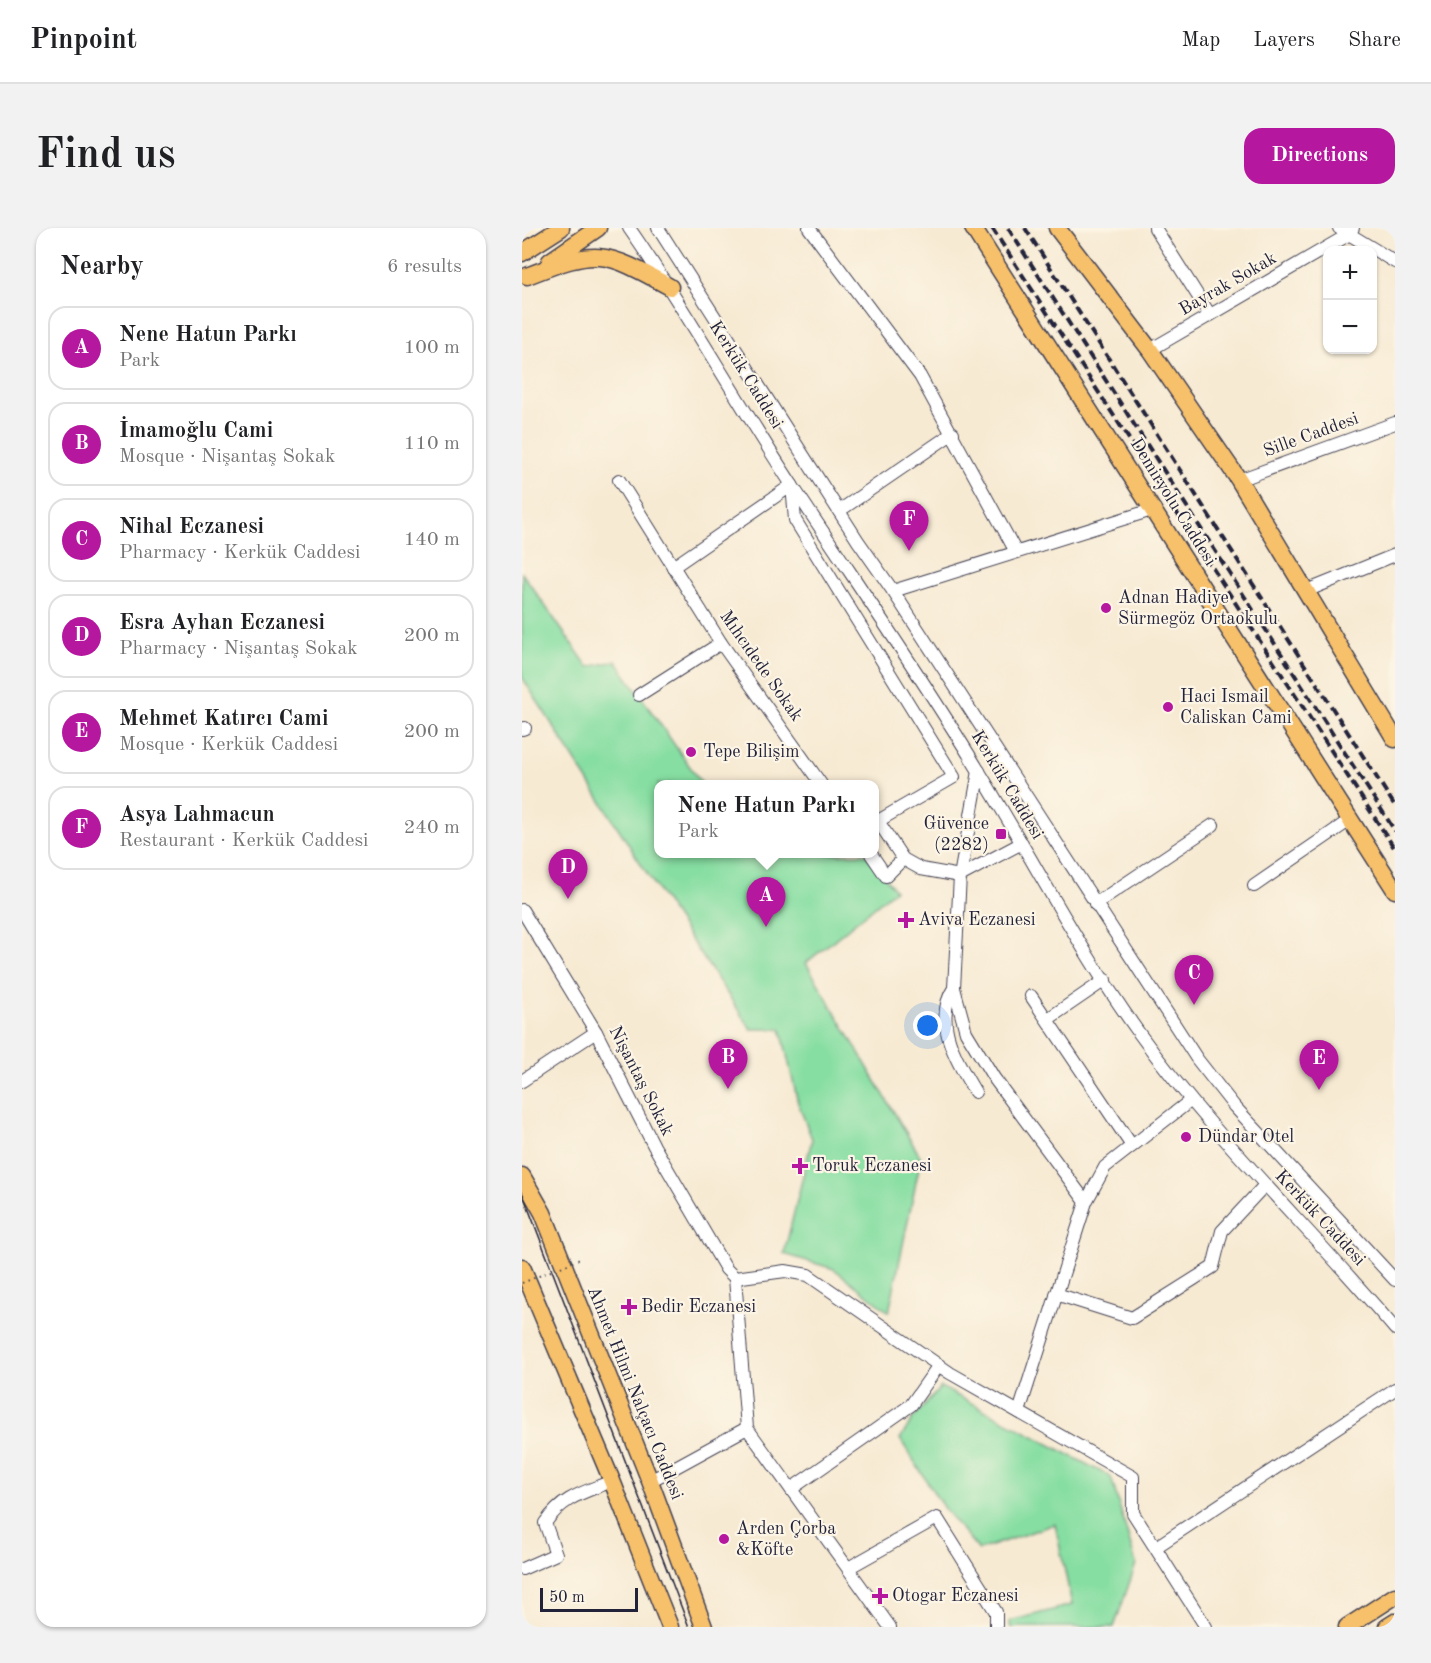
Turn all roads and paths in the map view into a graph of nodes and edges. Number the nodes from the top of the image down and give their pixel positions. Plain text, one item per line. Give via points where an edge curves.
1 (543, 228) edge
2 (561, 228) edge
3 (598, 228) edge
4 (629, 228) edge
5 (658, 228) edge
6 (809, 228) edge
7 (974, 228) edge
8 (1057, 228) edge
9 (1155, 228) edge
10 (1347, 230) edge
11 (522, 249) edge
12 (522, 253) edge
13 (1395, 262) edge
14 (524, 278) edge
15 (670, 287) junction
16 (1210, 315) junction
17 (1150, 350) junction
18 (1395, 423) edge
19 (953, 433) junction
20 (619, 480) dead end
21 (1239, 480) junction
22 (792, 484) junction
23 (1155, 508) junction
24 (839, 511) junction
25 (1016, 552) junction
26 (1395, 555) edge
27 (672, 567) junction
28 (893, 591) junction
29 (1306, 591) junction
30 (721, 643) junction
31 (639, 695) dead end
32 (1395, 739) edge
33 (979, 771) junction
34 (818, 780) edge
35 (879, 820) edge
36 (1350, 820) junction
37 (879, 823) edge
38 (1213, 825) dead end
39 (1022, 843) junction
40 (874, 858) edge
41 (903, 859) junction
42 (960, 876) junction
43 (1254, 886) dead end
44 (1395, 890) edge
45 (1095, 904) junction
46 (522, 910) edge
47 (1105, 980) junction
48 (954, 988) junction
49 (1031, 996) dead end
50 (1048, 1019) junction
51 (596, 1032) junction
52 (522, 1082) edge
53 (975, 1092) dead end
54 (1190, 1101) junction
55 (1132, 1146) junction
56 (522, 1176) edge
57 (1264, 1186) junction
58 (1086, 1202) junction
59 (580, 1259) dead end
60 (522, 1267) edge
61 (735, 1278) junction
62 (1395, 1280) edge
63 (522, 1283) edge
64 (1056, 1294) junction
65 (1395, 1329) edge
66 (939, 1365) junction
67 (1395, 1389) edge
68 (1019, 1412) junction
69 (747, 1428) junction
70 (612, 1481) junction
71 (650, 1481) junction
72 (791, 1489) junction
73 (1156, 1547) junction
74 (850, 1567) junction
75 (522, 1569) edge
76 (1395, 1596) edge
77 (1395, 1622) edge
78 (670, 1627) edge
79 (704, 1627) edge
80 (890, 1627) edge
81 (996, 1627) edge
82 (1206, 1627) edge
83 (1347, 1627) edge
84 (1387, 1627) edge

1 - 11 main road
2 - 12 main road
3 - 14 main road
4 - 15 street, Kerkük Caddesi
5 - 24 street, Kerkük Caddesi
6 - 19 street via 920,376
7 - 23 main road, Demiryolu Caddesi
8 - 17 main road
9 - 16 street
10 - 13 street
10 - 16 street, Bayrak Sokak
14 - 15 main road via 570,260 602,256 627,264
15 - 22 street, Kerkük Caddesi
16 - 17 street, Bayrak Sokak
17 - 21 main road
18 - 21 street, Sille Caddesi
19 - 24 street
19 - 25 street
20 - 27 street, Mıhcıdede Sokak
21 - 29 main road
22 - 27 street
22 - 33 street, Kerkük Caddesi
22 - 35 street via 795,520 954,777
23 - 25 street
23 - 36 main road, Demiryolu Caddesi
24 - 28 street, Kerkük Caddesi
25 - 28 street
26 - 29 street
27 - 30 street, Mıhcıdede Sokak
28 - 45 street, Kerkük Caddesi
29 - 32 main road
30 - 31 street
30 - 34 street, Mıhcıdede Sokak
33 - 39 street, Kerkük Caddesi
33 - 42 street
36 - 43 street
36 - 44 main road, Demiryolu Caddesi
37 - 41 street
38 - 45 street
39 - 42 street
39 - 47 street, Kerkük Caddesi
40 - 41 street via 886,876
41 - 42 street via 921,869
42 - 48 street
45 - 62 street, Kerkük Caddesi via 1197,1059 1234,1106
46 - 51 street, Nişantaş Sokak
47 - 50 street
47 - 54 street, Kerkük Caddesi
48 - 53 street via 946,999 945,1026 957,1062
48 - 58 street via 966,1032 994,1078
49 - 50 street
50 - 55 street
51 - 52 street
51 - 61 street, Nişantaş Sokak via 654,1146
54 - 55 street
54 - 57 street, Kerkük Caddesi
55 - 58 street via 1105,1167
56 - 71 main road, Ahmet Hilmi Nalçacı Caddesi via 543,1213
57 - 64 street via 1222,1231 1214,1267 1132,1318
57 - 65 street, Kerkük Caddesi
58 - 64 street
59 - 63 path, bridge
60 - 70 main road
61 - 66 street via 785,1271 808,1275
61 - 69 street
64 - 68 street
66 - 68 street
66 - 72 street via 911,1405
67 - 73 street
68 - 73 street via 1133,1477 1133,1513
69 - 71 street
69 - 72 street
70 - 75 street via 556,1507 545,1523 556,1554
70 - 78 main road
71 - 79 main road, Ahmet Hilmi Nalçacı Caddesi
72 - 74 street
73 - 82 street
74 - 80 street
74 - 81 street via 937,1518 996,1612
76 - 83 main road
77 - 84 main road

